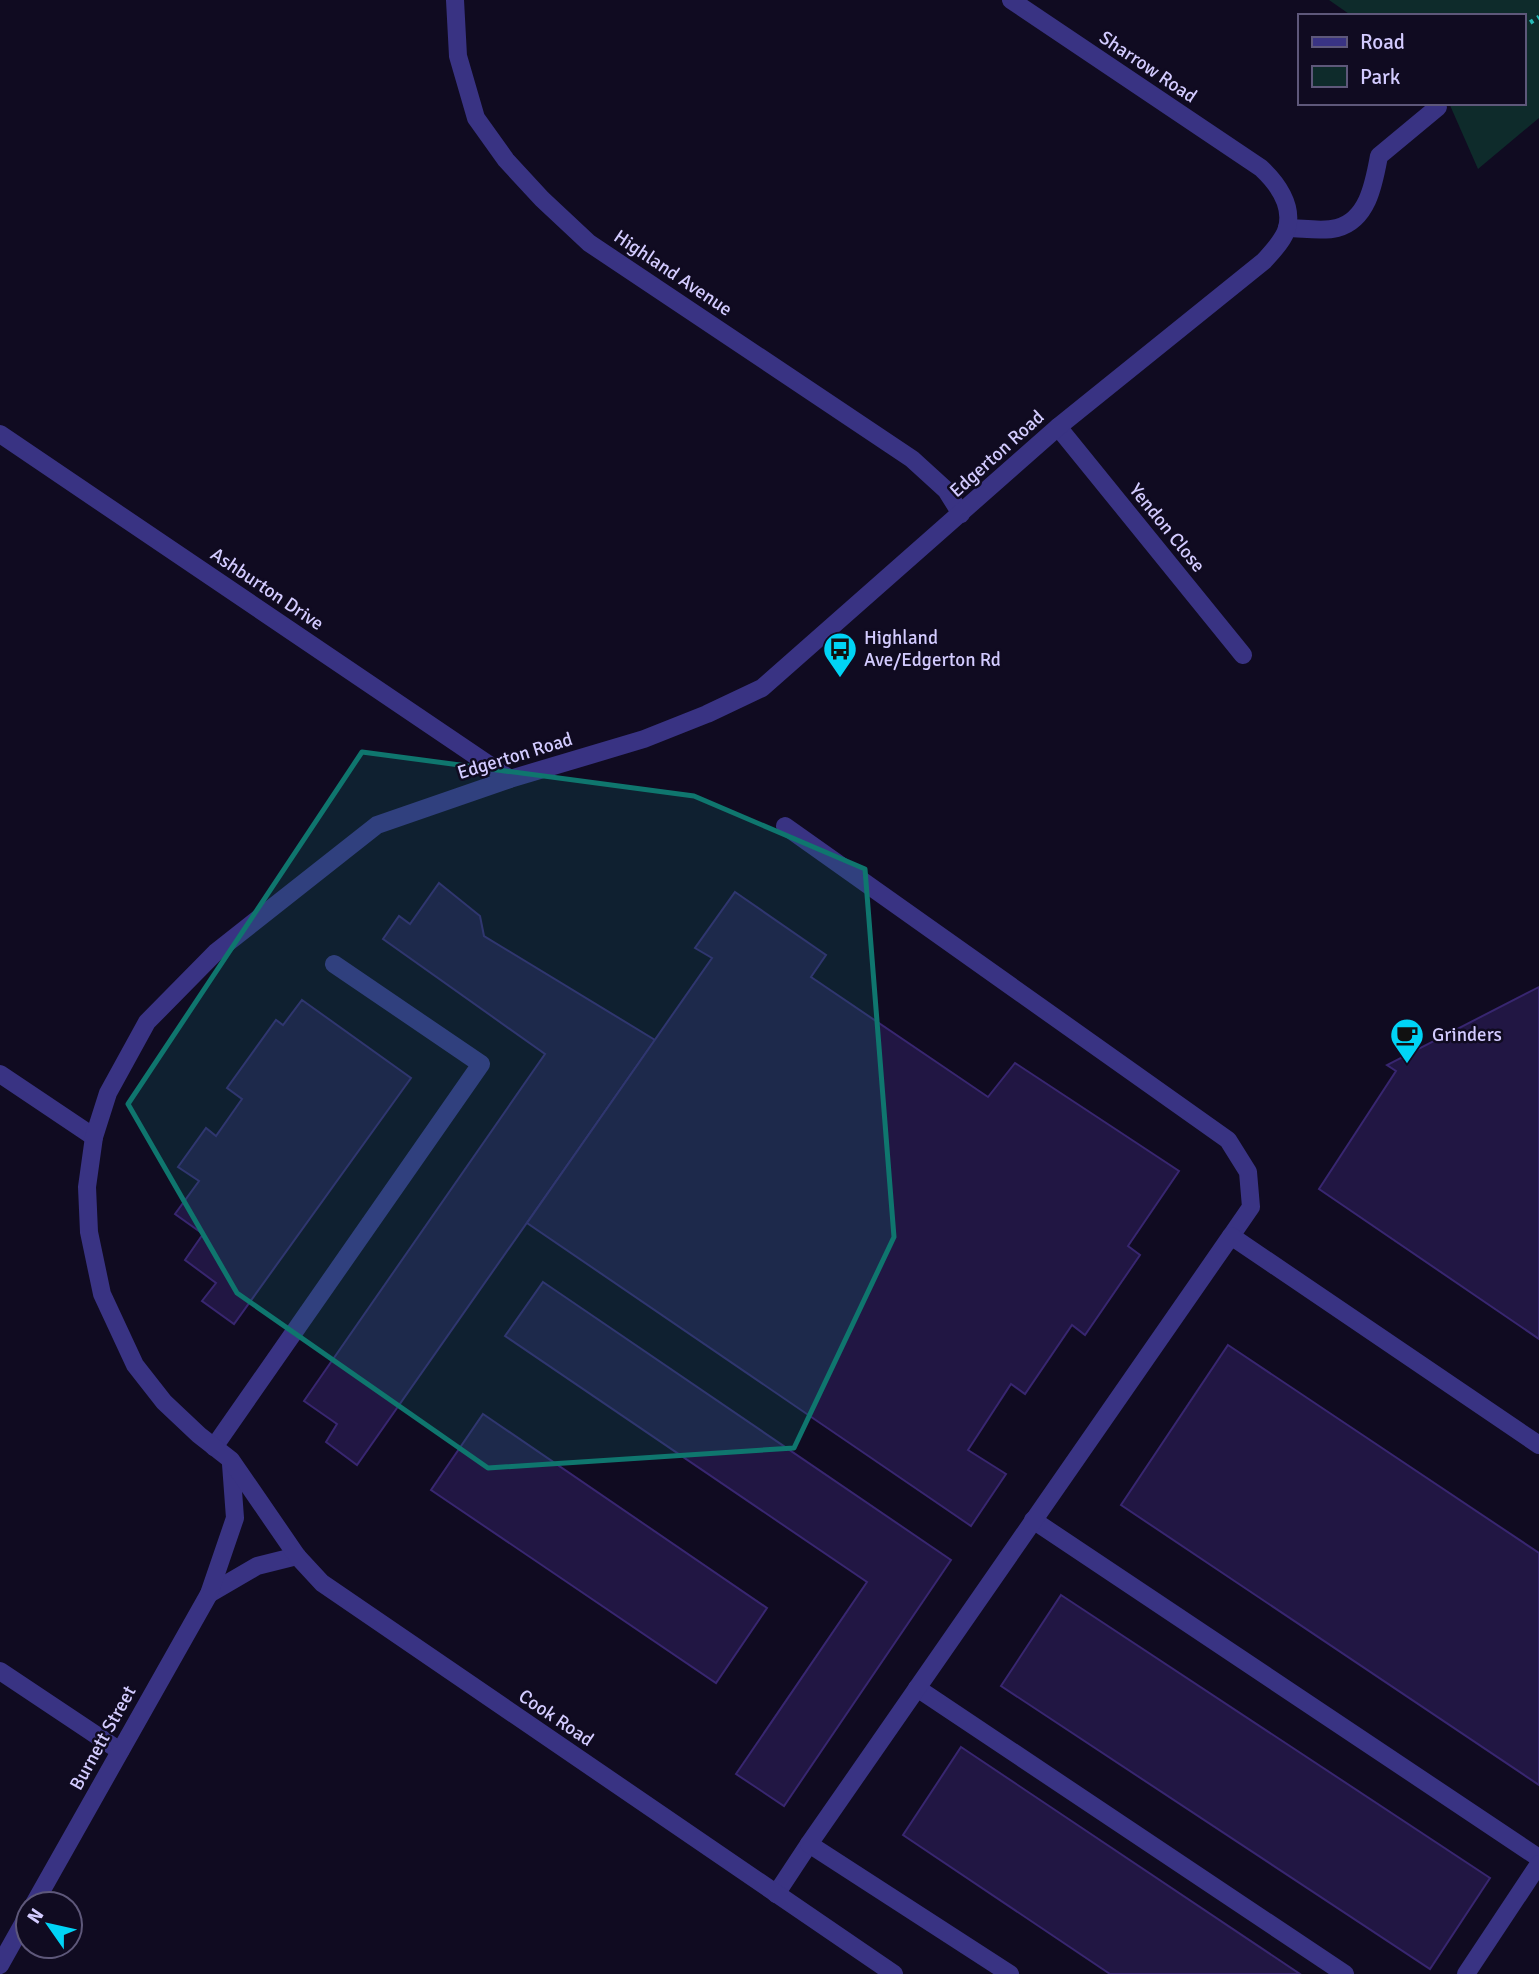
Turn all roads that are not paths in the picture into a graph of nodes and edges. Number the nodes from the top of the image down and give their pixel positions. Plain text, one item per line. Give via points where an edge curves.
1 (455, 0) edge
2 (1011, 0) edge
3 (1438, 107) dead end
4 (1287, 228) junction
5 (1058, 427) junction
6 (0, 434) edge
7 (961, 514) junction
8 (1243, 655) dead end
9 (510, 779) junction
10 (785, 826) dead end
11 (334, 964) dead end
12 (0, 1074) edge
13 (94, 1137) junction
14 (1231, 1236) junction
15 (1539, 1446) edge
16 (214, 1447) junction
17 (231, 1460) junction
18 (1034, 1520) junction
19 (297, 1556) junction
20 (209, 1594) junction
21 (0, 1671) edge
22 (917, 1688) junction
23 (120, 1751) junction
24 (809, 1844) junction
25 (1539, 1858) edge
26 (1539, 1864) edge
27 (42, 1890) edge
28 (776, 1894) junction
29 (14, 1940) edge
30 (0, 1965) edge
31 (894, 1974) edge
32 (1010, 1974) edge
33 (1345, 1974) edge
34 (1466, 1974) edge

1 - 7 street, Highland Avenue via 458,56 476,118 542,199 589,243 912,459 946,490
2 - 4 street, Sharrow Road via 1261,168 1284,196
3 - 4 street via 1379,156 1367,203 1355,219 1337,228
4 - 5 street, Edgerton Road via 1264,261
5 - 7 street, Edgerton Road
5 - 8 street, Yendon Close
6 - 9 street, Ashburton Drive
7 - 9 street, Edgerton Road via 762,688 644,738
9 - 13 street, Edgerton Road via 377,825 216,952 147,1022 108,1093
10 - 14 street via 1228,1140 1248,1172 1251,1207
11 - 16 street via 481,1064
12 - 13 street
13 - 16 street, Edgerton Road via 87,1187 89,1232 102,1294 135,1365 163,1402
14 - 15 street
14 - 18 street
16 - 17 street, Edgerton Road
17 - 19 street, Cook Road
17 - 20 street, Burnett Street via 236,1518
18 - 22 street
18 - 25 street
19 - 20 street via 257,1566
19 - 28 street, Cook Road via 322,1583
20 - 23 street, Burnett Street
21 - 23 street
22 - 24 street
22 - 33 street
23 - 27 street, Burnett Street
24 - 28 street
24 - 32 street
26 - 34 street
28 - 31 street, Cook Road
29 - 30 street

